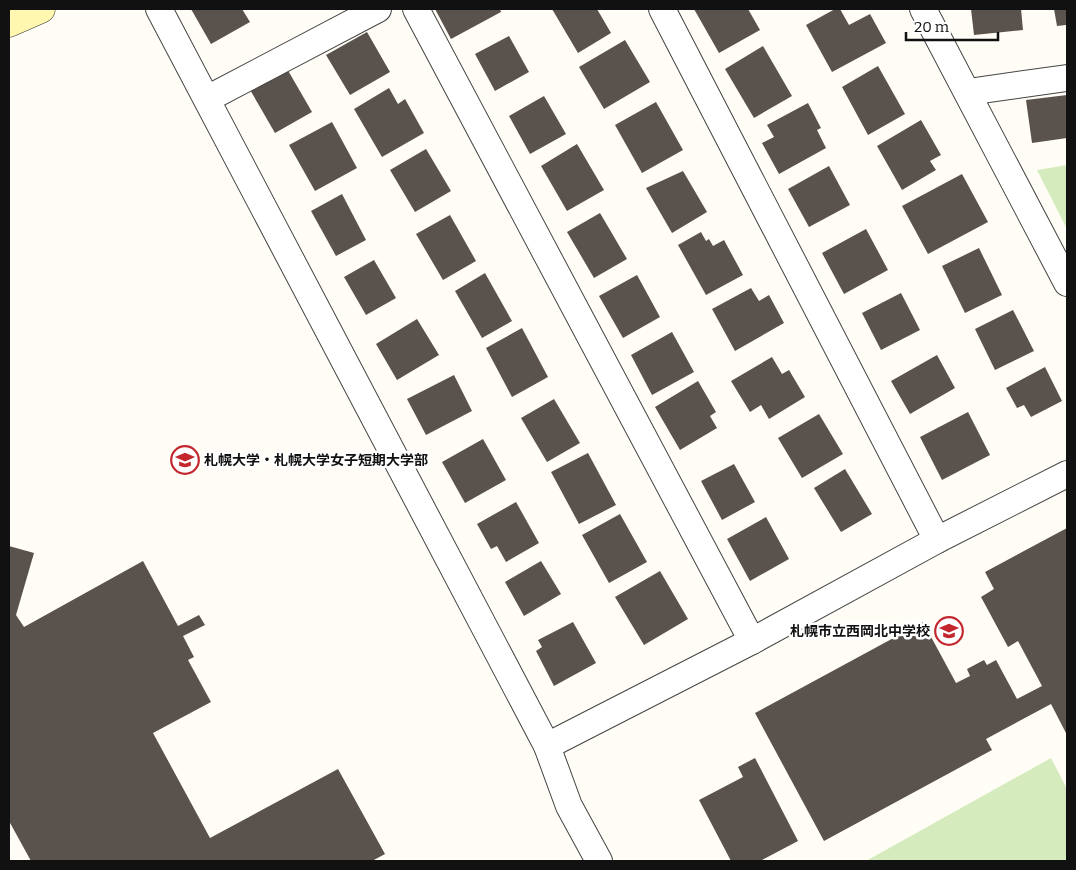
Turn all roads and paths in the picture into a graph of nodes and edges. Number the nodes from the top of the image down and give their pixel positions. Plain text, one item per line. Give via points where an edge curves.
1 (159, 9) edge
2 (378, 9) edge
3 (416, 9) edge
4 (662, 9) edge
5 (923, 9) edge
6 (37, 10) edge
7 (9, 23) edge
8 (1067, 78) edge
9 (968, 92) junction
10 (207, 99) junction
11 (1067, 283) edge
12 (1067, 474) edge
13 (937, 540) junction
14 (752, 641) junction
15 (548, 746) junction
16 (599, 861) edge

1 - 10 street
2 - 10 street
3 - 14 street
4 - 13 street
5 - 9 street
6 - 7 street
8 - 9 street
9 - 11 street
10 - 15 street
12 - 13 street
13 - 14 street
14 - 15 street
15 - 16 street via 569,806

